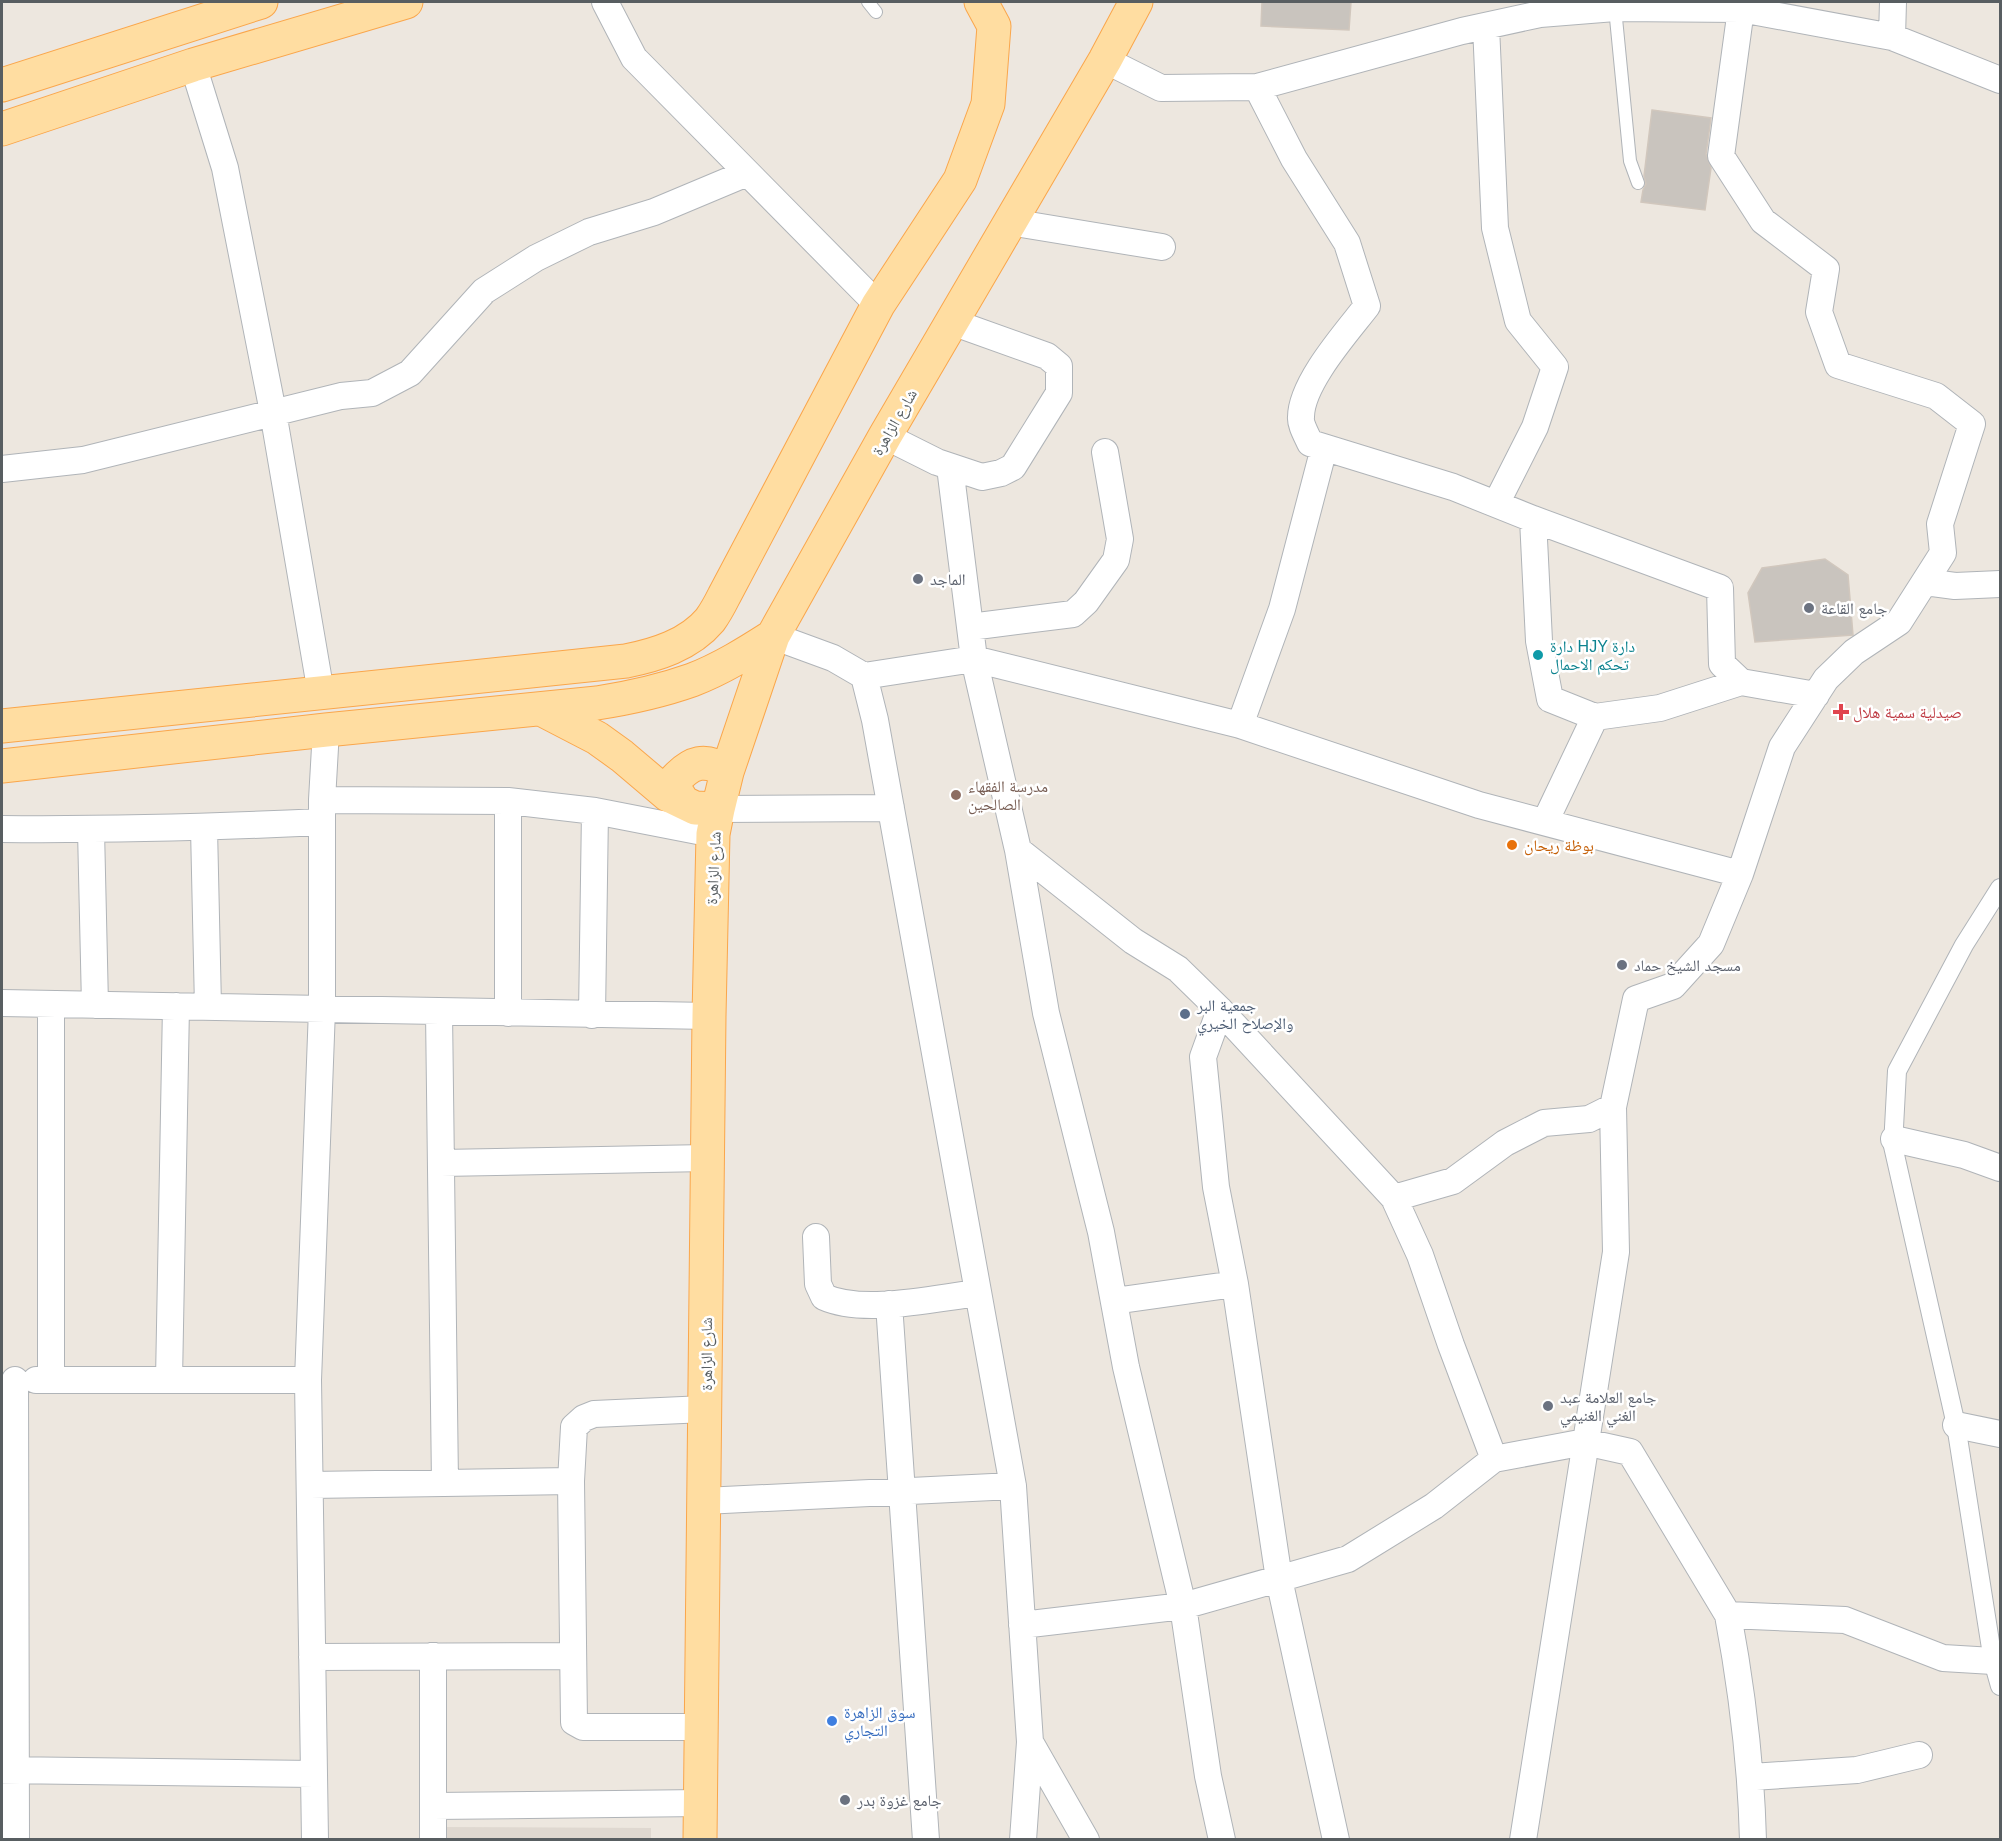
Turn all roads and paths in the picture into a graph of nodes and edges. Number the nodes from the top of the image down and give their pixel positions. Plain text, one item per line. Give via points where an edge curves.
1 (406, 2) edge
2 (606, 2) edge
3 (868, 2) edge
4 (981, 2) edge
5 (1136, 2) edge
6 (1893, 2) edge
7 (252, 3) edge
8 (1540, 8) edge
9 (1615, 8) junction
10 (1741, 9) junction
11 (876, 12) dead end
12 (1486, 26) junction
13 (1892, 37) junction
14 (1105, 60) junction
15 (193, 65) junction
16 (2001, 80) edge
17 (2, 84) edge
18 (1257, 87) junction
19 (2, 129) edge
20 (747, 173) junction
21 (1638, 183) dead end
22 (1010, 222) junction
23 (1162, 247) dead end
24 (878, 305) junction
25 (952, 322) junction
26 (273, 412) junction
27 (885, 436) junction
28 (1324, 448) junction
29 (1105, 452) dead end
30 (950, 467) junction
31 (2, 469) edge
32 (1496, 504) junction
33 (1533, 519) junction
34 (1925, 582) junction
35 (2001, 584) edge
36 (970, 627) junction
37 (773, 636) junction
38 (974, 659) junction
39 (864, 676) junction
40 (1741, 682) junction
41 (321, 693) junction
42 (1816, 695) junction
43 (543, 710) junction
44 (1595, 717) junction
45 (1240, 725) junction
46 (2, 726) edge
47 (326, 730) junction
48 (2, 766) edge
49 (727, 772) junction
50 (508, 801) junction
51 (683, 802) junction
52 (891, 808) junction
53 (322, 811) junction
54 (595, 811) junction
55 (716, 822) junction
56 (1545, 822) junction
57 (204, 828) junction
58 (2, 829) edge
59 (91, 830) junction
60 (1018, 850) junction
61 (1740, 874) junction
62 (2001, 888) edge
63 (2, 1003) edge
64 (51, 1004) junction
65 (95, 1005) junction
66 (176, 1006) junction
67 (207, 1007) junction
68 (322, 1009) junction
69 (1220, 1010) junction
70 (439, 1012) junction
71 (508, 1013) junction
72 (592, 1015) junction
73 (709, 1016) junction
74 (1613, 1107) junction
75 (1894, 1139) junction
76 (707, 1158) junction
77 (441, 1163) junction
78 (2001, 1168) edge
79 (1394, 1198) junction
80 (816, 1237) dead end
81 (1235, 1284) junction
82 (978, 1293) junction
83 (1114, 1301) junction
84 (889, 1304) junction
85 (8, 1380) edge
86 (51, 1380) junction
87 (170, 1380) junction
88 (309, 1380) junction
89 (705, 1409) junction
90 (1956, 1425) junction
91 (2001, 1434) edge
92 (1586, 1442) junction
93 (1494, 1459) junction
94 (571, 1481) junction
95 (445, 1483) junction
96 (310, 1485) junction
97 (1013, 1486) junction
98 (901, 1492) junction
99 (704, 1501) junction
100 (1279, 1579) junction
101 (1183, 1606) junction
102 (1728, 1615) junction
103 (1022, 1625) junction
104 (433, 1656) junction
105 (573, 1656) junction
106 (312, 1657) junction
107 (1993, 1662) junction
108 (2001, 1686) edge
109 (702, 1727) junction
110 (1030, 1742) junction
111 (1918, 1755) dead end
112 (9, 1770) edge
113 (314, 1774) junction
114 (1752, 1777) junction
115 (701, 1803) junction
116 (433, 1806) junction
117 (16, 1839) edge
118 (315, 1839) edge
119 (433, 1839) edge
120 (700, 1839) edge
121 (926, 1839) edge
122 (1023, 1839) edge
123 (1086, 1839) edge
124 (1222, 1839) edge
125 (1336, 1839) edge
126 (1523, 1839) edge
127 (1753, 1839) edge

1 - 15 main road
2 - 20 street via 634,58
3 - 11 lane
4 - 24 main road via 994,26 988,104 960,180
5 - 14 main road, شارع الزاهرة
6 - 13 street
7 - 17 main road
8 - 9 street
8 - 12 street
9 - 10 street
9 - 21 lane via 1629,160
10 - 13 street
10 - 34 street via 1721,156 1763,220 1826,269 1820,312 1839,365 1936,396 1972,424 1940,524 1943,554
12 - 18 street
12 - 32 street via 1496,228 1518,321 1555,367 1535,427
13 - 16 street
14 - 18 street via 1161,88
14 - 22 main road, شارع الزاهرة
15 - 19 main road
15 - 26 street via 225,168
18 - 28 street via 1294,159 1347,243 1367,306 1327,358 1307,392 1300,418 1310,443
20 - 24 street
20 - 26 street via 654,212 589,231 536,258 484,291 410,373 372,393
22 - 23 street
22 - 25 main road, شارع الزاهرة
24 - 41 main road via 724,596 698,632 665,650 626,661
25 - 27 main road, شارع الزاهرة
25 - 30 street via 1047,356 1059,366 1060,377 1059,393 1013,467 982,477
26 - 31 street via 82,460
26 - 41 street
27 - 30 street
27 - 37 main road, شارع الزاهرة
28 - 32 street
28 - 45 street via 1282,609
29 - 36 street via 1120,540 1116,560 1086,602 1074,614
30 - 36 street
32 - 33 street
33 - 40 street via 1720,588 1722,664
33 - 44 street via 1539,641 1550,699
34 - 35 street via 1955,586
34 - 42 street via 1899,622 1854,652 1826,679
36 - 38 street
37 - 39 street via 832,658
37 - 43 main road via 692,680 624,699
37 - 49 main road, شارع الزاهرة
38 - 39 street
38 - 45 street
38 - 60 street
39 - 52 street
40 - 42 street
40 - 44 street via 1660,708
41 - 46 main road
42 - 61 street via 1782,747
43 - 47 main road
43 - 51 main road via 597,738 668,795
44 - 56 street
45 - 56 street via 1479,805
47 - 48 main road
47 - 53 street
49 - 51 main road via 711,764 686,768 675,780
49 - 55 main road, شارع الزاهرة
50 - 53 street
50 - 54 street
50 - 71 street
51 - 55 main road
52 - 55 street
52 - 82 street
53 - 57 street
53 - 68 street
54 - 55 street
54 - 72 street
55 - 73 main road, شارع الزاهرة
56 - 61 street
57 - 59 street
57 - 67 street
58 - 59 street
59 - 65 street
60 - 69 street via 1133,941 1178,969
60 - 83 street via 1046,1013 1101,1232
61 - 74 street via 1711,944 1673,986 1636,999
62 - 75 street via 1964,945 1897,1071
63 - 64 street
64 - 65 street
64 - 86 street
65 - 66 street
66 - 67 street
66 - 87 street
67 - 68 street
68 - 70 street
68 - 88 street
69 - 79 street
69 - 81 street via 1203,1057 1216,1187
70 - 71 street
70 - 77 street
71 - 72 street
72 - 73 street
73 - 76 main road, شارع الزاهرة
74 - 79 street via 1589,1119 1544,1123 1505,1143 1453,1181
74 - 92 street via 1616,1252
75 - 78 street
75 - 90 street
76 - 77 street
76 - 89 main road, شارع الزاهرة
77 - 95 street
79 - 93 street via 1420,1256
80 - 84 street via 818,1284 824,1297 839,1304
81 - 83 street
81 - 100 street
82 - 84 street
82 - 97 street
83 - 101 street
84 - 98 street
85 - 86 street
85 - 112 street
86 - 87 street
87 - 88 street
88 - 96 street
89 - 94 street via 594,1414 584,1418 574,1427
89 - 99 main road, شارع الزاهرة
90 - 91 street
90 - 107 street
92 - 93 street
92 - 102 street via 1630,1452
92 - 126 street
93 - 100 street via 1434,1506 1347,1559
94 - 95 street
94 - 105 street
95 - 96 street
96 - 106 street
97 - 98 street
97 - 103 street
98 - 99 street
98 - 121 street
99 - 109 main road, شارع الزاهرة
100 - 101 street
100 - 125 street
101 - 103 street
101 - 124 street via 1208,1776
102 - 107 street via 1845,1620 1943,1658
102 - 114 street
103 - 110 street
104 - 105 street
104 - 106 street
104 - 116 street
105 - 109 street via 574,1722 583,1727
106 - 113 street
107 - 108 street
109 - 115 main road, شارع الزاهرة
110 - 122 street
110 - 123 street
111 - 114 street via 1857,1770
112 - 113 street
112 - 117 street
113 - 118 street
114 - 127 street
115 - 116 street
115 - 120 main road, شارع الزاهرة
116 - 119 street

